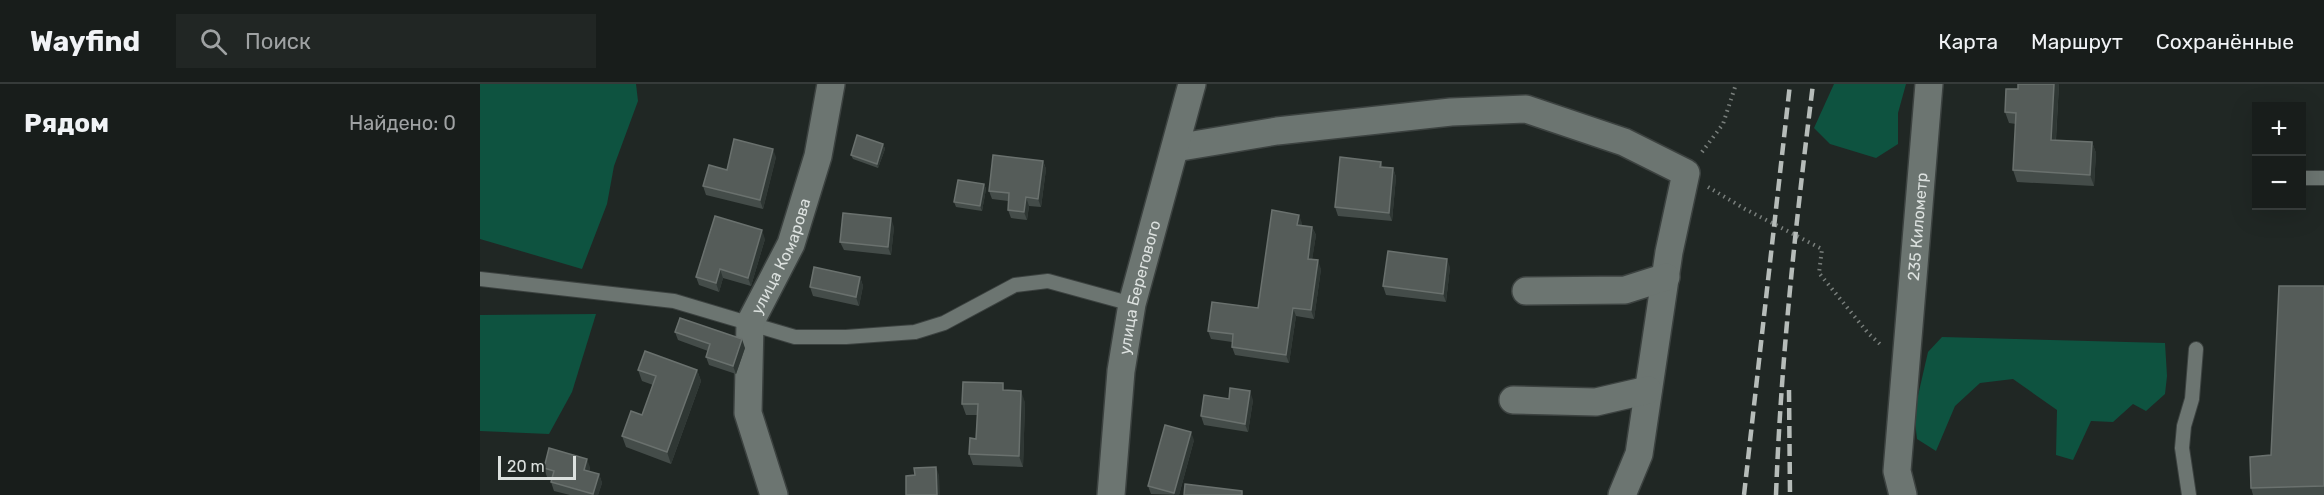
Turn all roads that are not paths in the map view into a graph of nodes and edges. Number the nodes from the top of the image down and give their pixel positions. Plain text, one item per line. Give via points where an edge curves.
1 (831, 84) edge
2 (1192, 84) edge
3 (1929, 84) edge
4 (1175, 148) junction
5 (2306, 178) edge
6 (2324, 178) edge
7 (1666, 277) junction
8 (480, 279) edge
9 (1526, 291) dead end
10 (1132, 304) junction
11 (750, 323) junction
12 (2196, 350) dead end
13 (1648, 390) junction
14 (1513, 400) dead end
15 (774, 495) edge
16 (1111, 495) edge
17 (1622, 495) edge
18 (1903, 495) edge
19 (2189, 495) edge

1 - 11 street, улица Комарова via 818,156 791,244
2 - 4 street, улица Берегового
3 - 18 street, 235 Километр via 1897,471
4 - 7 street via 1277,131 1451,112 1526,109 1624,142 1686,173
4 - 10 street, улица Берегового
5 - 6 lane
7 - 9 street via 1625,290
7 - 13 street
8 - 11 lane via 674,301
10 - 11 lane via 1048,281 1015,285 944,323 915,332 795,337
10 - 16 street, улица Берегового via 1121,371
11 - 15 street, улица Комарова via 748,412
12 - 19 lane via 2182,448
13 - 14 street via 1596,402
13 - 17 street via 1639,454

